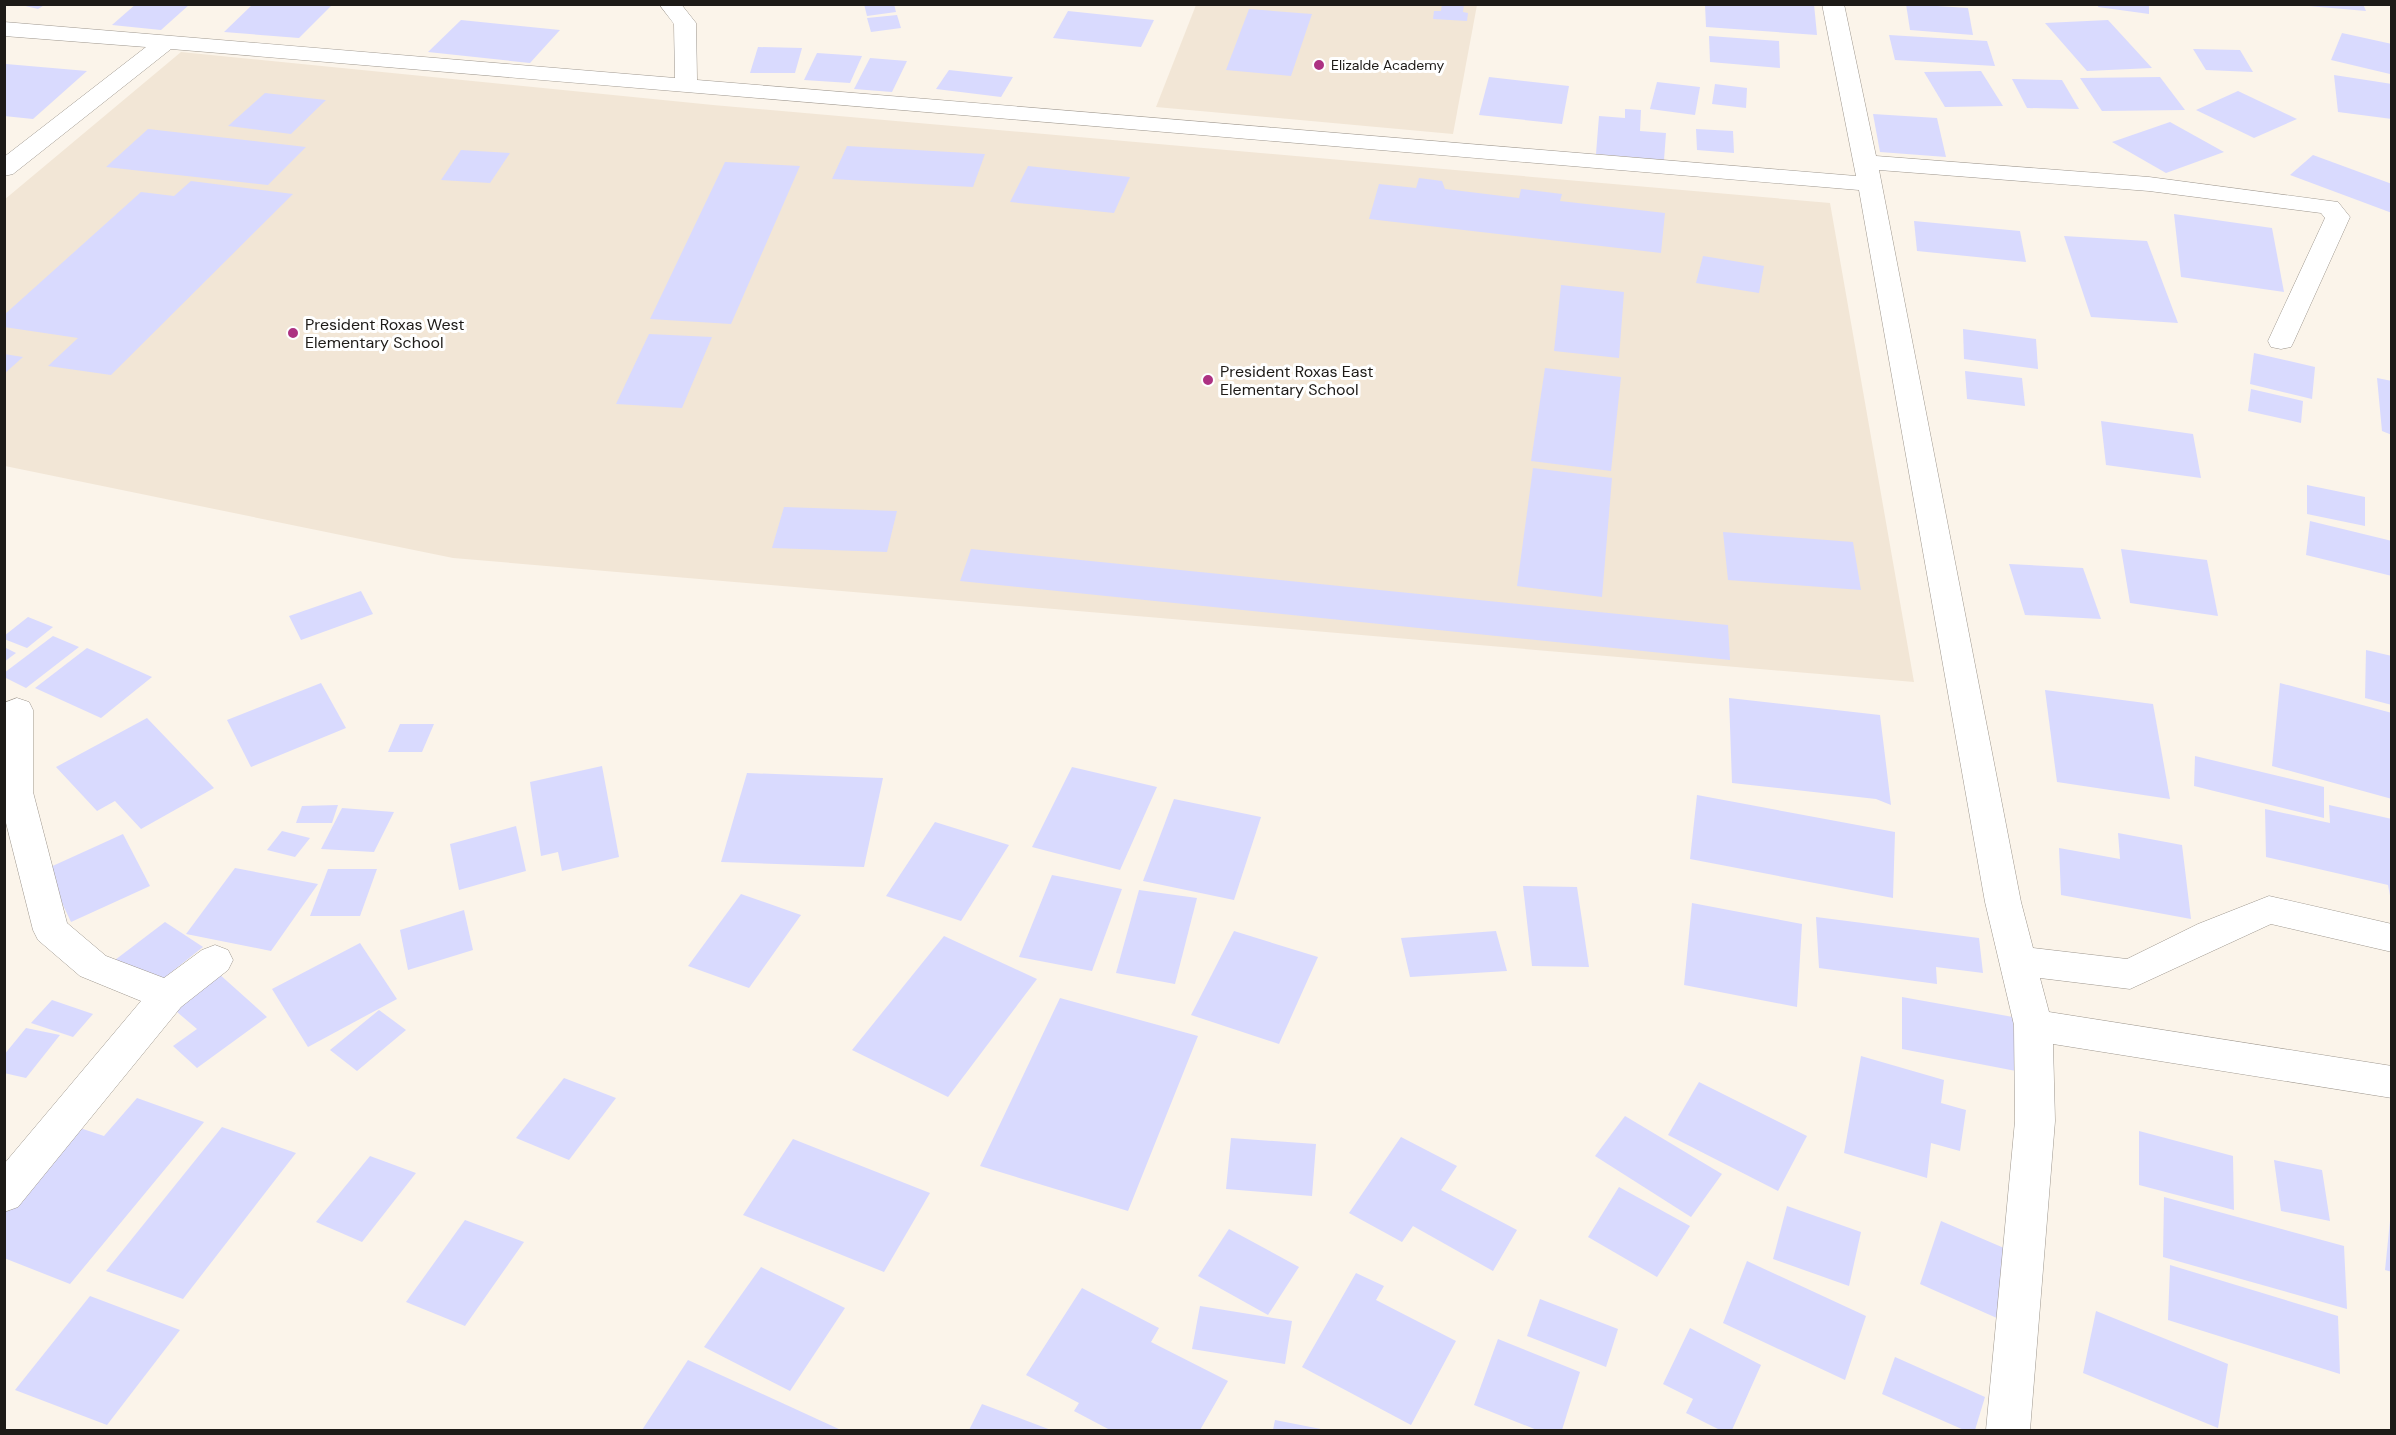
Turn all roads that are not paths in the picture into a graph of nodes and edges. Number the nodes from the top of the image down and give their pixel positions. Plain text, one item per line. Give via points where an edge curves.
1 (669, 4) edge
2 (1833, 4) edge
3 (4, 29) edge
4 (165, 43) junction
5 (686, 85) junction
6 (4, 169) edge
7 (1868, 173) junction
8 (2281, 341) dead end
9 (17, 710) dead end
10 (2391, 938) edge
11 (215, 960) dead end
12 (2016, 961) junction
13 (168, 996) junction
14 (2032, 1025) junction
15 (2391, 1082) edge
16 (4, 1194) edge
17 (2008, 1431) edge

1 - 5 street via 685,23
2 - 7 street
3 - 4 street
4 - 5 street
4 - 6 street
5 - 7 street
7 - 8 street via 2149,184 2329,207 2338,217
7 - 12 street
9 - 13 street via 16,792 51,930 93,966
10 - 12 street via 2269,910 2130,974
11 - 13 street
12 - 14 street
13 - 16 street
14 - 15 street
14 - 17 street via 2035,1121

